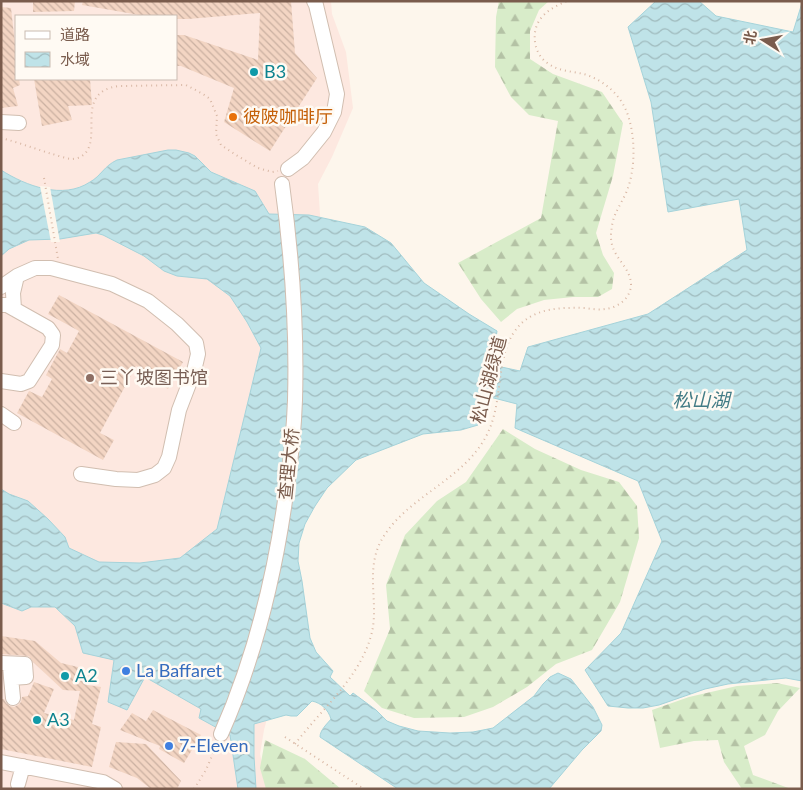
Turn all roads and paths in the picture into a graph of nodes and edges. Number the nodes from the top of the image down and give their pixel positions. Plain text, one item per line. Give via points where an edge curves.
1 (314, 1) edge
2 (567, 1) edge
3 (1, 122) edge
4 (19, 123) dead end
5 (1, 138) edge
6 (288, 169) joint
7 (44, 178) dead end
8 (282, 184) dead end
9 (58, 257) dead end
10 (17, 276) junction
11 (1, 287) edge
12 (8, 307) edge
13 (1, 382) edge
14 (1, 414) edge
15 (14, 423) dead end
16 (81, 474) dead end
17 (6, 663) edge
18 (13, 698) dead end
19 (222, 734) joint
20 (285, 736) dead end
21 (296, 744) junction
22 (13, 761) edge
23 (18, 784) dead end
24 (115, 789) edge
25 (194, 789) edge
26 (364, 789) edge

1 - 6 street via 337,94 334,112 324,132 303,158
2 - 21 path, 松山湖绿道 via 542,16 536,29 535,44 546,63 607,86 618,95 626,111 634,156 626,192 612,222 611,239 612,248 629,275 630,292 614,308 544,311 524,321 510,338 488,434 470,458 396,520 388,531 375,558 371,638 358,665
3 - 4 street
5 - 6 path via 69,159 76,158 89,147 93,106 102,91 119,86 186,85 210,99 217,116 216,134 221,145 258,168 272,172
7 - 9 path
8 - 19 street, 查理大桥 via 293,292 295,400 291,452 284,513 257,637
10 - 11 street
10 - 12 street
10 - 16 street via 35,268 51,268 112,284 148,300 196,343 198,354 194,371 179,410 164,468 155,475 138,480
12 - 13 street via 48,328 54,335 52,345 29,381 22,384
14 - 15 street
17 - 18 street via 25,664 26,677 11,678
19 - 25 path
20 - 21 path
21 - 26 path
22 - 23 street
22 - 24 street via 103,782

